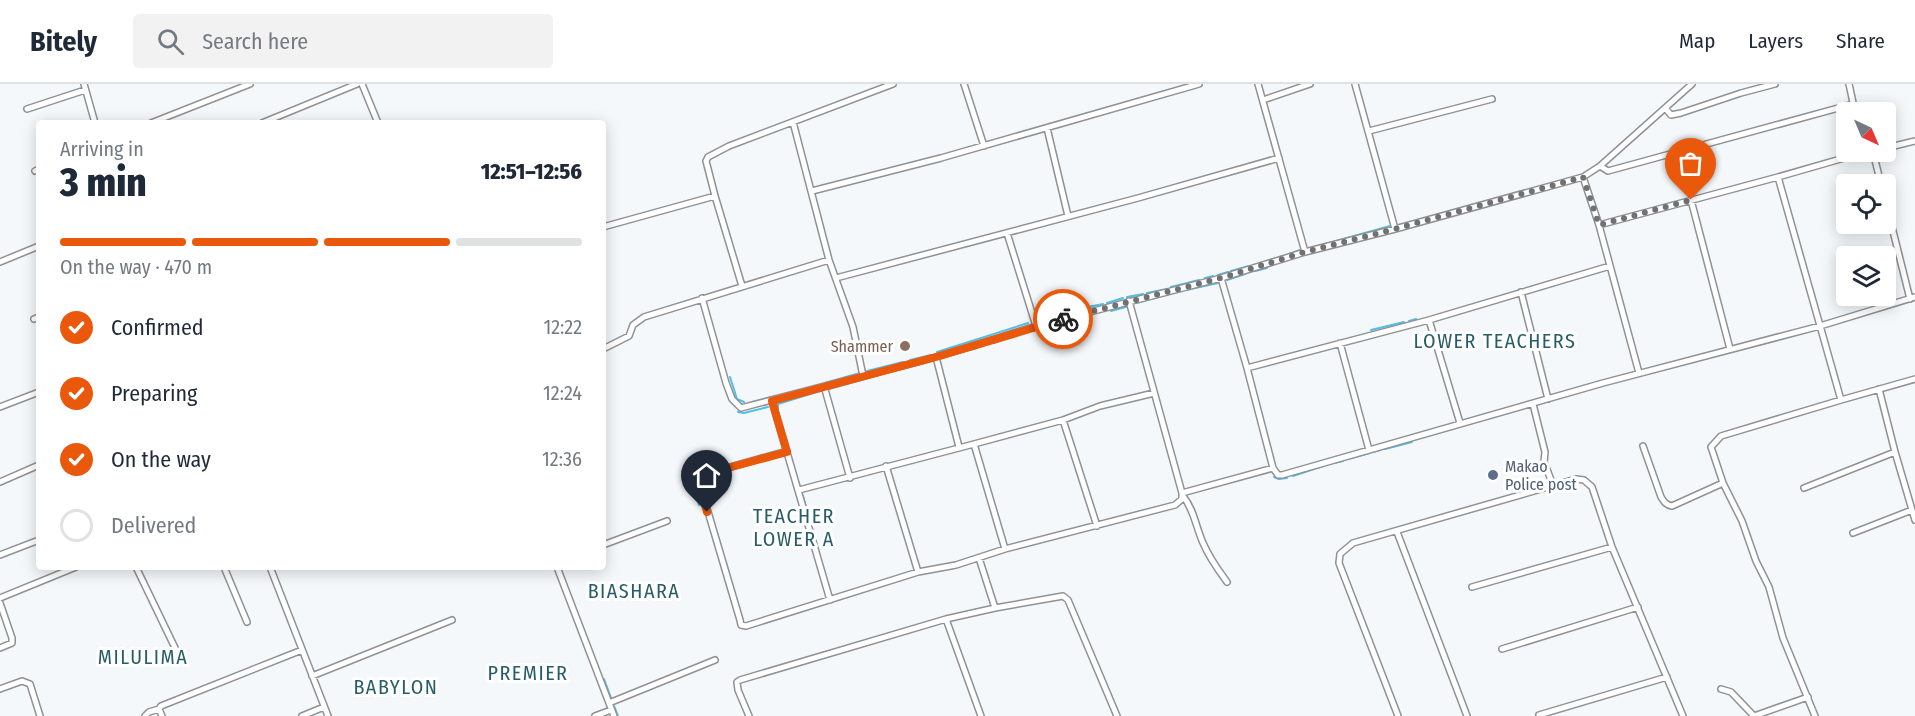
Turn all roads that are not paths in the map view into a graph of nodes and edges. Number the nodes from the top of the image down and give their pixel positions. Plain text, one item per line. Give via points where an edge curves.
1 (250, 84) edge
2 (357, 84) edge
3 (362, 84) edge
4 (893, 84) edge
5 (964, 84) edge
6 (1199, 84) edge
7 (1258, 84) edge
8 (1310, 84) edge
9 (1355, 84) edge
10 (1692, 84) edge
11 (1775, 84) edge
12 (1849, 84) edge
13 (84, 87) edge
14 (1492, 99) dead end
15 (1263, 100) junction
16 (1853, 102) edge
17 (1665, 108) junction
18 (27, 109) dead end
19 (1836, 109) edge
20 (94, 120) edge
21 (159, 120) edge
22 (269, 120) edge
23 (377, 120) edge
24 (793, 122) junction
25 (1047, 128) junction
26 (1369, 131) junction
27 (1915, 141) edge
28 (984, 146) junction
29 (1896, 146) edge
30 (1279, 158) junction
31 (1836, 160) edge
32 (1600, 166) junction
33 (1583, 177) junction
34 (1778, 177) junction
35 (812, 191) junction
36 (715, 196) junction
37 (1691, 200) junction
38 (1068, 216) junction
39 (1599, 225) junction
40 (606, 226) edge
41 (1395, 229) junction
42 (1007, 233) junction
43 (1895, 234) edge
44 (36, 247) edge
45 (1305, 252) junction
46 (829, 260) junction
47 (0, 262) edge
48 (1610, 266) junction
49 (836, 278) junction
50 (1221, 278) junction
51 (742, 286) junction
52 (1521, 292) junction
53 (702, 298) junction
54 (1912, 298) edge
55 (1129, 301) junction
56 (1429, 320) junction
57 (1036, 326) junction
58 (1820, 326) junction
59 (1340, 343) junction
60 (606, 348) edge
61 (1730, 349) junction
62 (936, 357) junction
63 (1247, 368) junction
64 (1639, 373) junction
65 (863, 376) junction
66 (1915, 379) edge
67 (824, 386) junction
68 (1879, 389) junction
69 (36, 393) edge
70 (1154, 393) junction
71 (1548, 399) junction
72 (1841, 400) junction
73 (772, 401) junction
74 (1533, 404) junction
75 (0, 407) edge
76 (1063, 420) junction
77 (1460, 423) junction
78 (974, 444) junction
79 (1643, 446) dead end
80 (959, 447) junction
81 (1369, 450) junction
82 (787, 452) junction
83 (1895, 452) junction
84 (36, 466) edge
85 (886, 466) junction
86 (1273, 468) junction
87 (850, 478) junction
88 (0, 482) edge
89 (1723, 483) junction
90 (1553, 485) junction
91 (1804, 488) dead end
92 (799, 490) junction
93 (1183, 494) junction
94 (1912, 510) junction
95 (1915, 520) edge
96 (667, 521) dead end
97 (1097, 526) junction
98 (1396, 532) junction
99 (1853, 533) dead end
100 (36, 541) edge
101 (606, 544) edge
102 (1612, 547) junction
103 (1005, 549) junction
104 (0, 555) edge
105 (979, 558) junction
106 (69, 570) edge
107 (137, 570) edge
108 (225, 570) edge
109 (271, 570) edge
110 (558, 570) edge
111 (918, 572) junction
112 (1227, 582) dead end
113 (1472, 587) dead end
114 (0, 598) edge
115 (830, 600) junction
116 (0, 603) edge
117 (995, 608) junction
118 (1638, 608) junction
119 (946, 619) junction
120 (453, 620) dead end
121 (247, 622) dead end
122 (0, 648) edge
123 (1502, 649) dead end
124 (302, 650) junction
125 (177, 652) dead end
126 (715, 660) dead end
127 (312, 676) junction
128 (1667, 677) junction
129 (0, 688) edge
130 (1721, 689) dead end
131 (1808, 697) junction
132 (609, 703) junction
133 (324, 707) junction
134 (159, 708) junction
135 (613, 713) edge
136 (1539, 715) edge
137 (40, 716) edge
138 (145, 716) edge
139 (162, 716) edge
140 (302, 716) edge
141 (328, 716) edge
142 (595, 716) edge
143 (749, 716) edge
144 (981, 716) edge
145 (1117, 716) edge
146 (1398, 716) edge
147 (1467, 716) edge
148 (1683, 716) edge
149 (1815, 716) edge

1 - 21 street
2 - 22 street
3 - 23 street
4 - 24 street
5 - 28 street
6 - 25 street
7 - 15 street
8 - 15 street
9 - 26 street
10 - 17 street
11 - 17 street via 1681,113 1671,115
12 - 16 street
13 - 18 street
13 - 20 street
14 - 26 street
15 - 30 street
17 - 32 street
19 - 32 street via 1608,171
24 - 35 street
24 - 36 street via 711,154 706,161
25 - 28 street
25 - 38 street
26 - 41 street
27 - 29 street
28 - 35 street
30 - 38 street
30 - 45 street
31 - 34 street
32 - 33 street
33 - 39 street
33 - 41 street
34 - 37 street
34 - 58 street
35 - 46 street
36 - 40 street
36 - 51 street
37 - 39 street
37 - 61 street
38 - 42 street
39 - 48 street
41 - 45 street
42 - 49 street
42 - 57 street
43 - 54 street
44 - 47 street
45 - 50 street
46 - 49 street
46 - 51 street
48 - 52 street
48 - 64 street
49 - 65 street via 853,327
50 - 55 street
50 - 63 street
51 - 53 street
52 - 56 street
52 - 71 street
53 - 60 street via 638,320 629,336
53 - 73 street via 732,399 741,408
54 - 58 street
55 - 57 street
55 - 70 street
56 - 59 street
56 - 77 street
57 - 62 street
58 - 61 street
58 - 72 street
59 - 63 street
59 - 81 street
61 - 64 street
62 - 65 street
62 - 80 street
63 - 86 street
64 - 71 street
65 - 67 street
66 - 68 street
67 - 73 street
67 - 87 street
68 - 72 street
68 - 83 street
69 - 75 street
70 - 76 street
70 - 93 street
71 - 74 street
72 - 89 street via 1721,436 1711,447
73 - 82 street
74 - 77 street
74 - 90 street via 1544,462
76 - 78 street
76 - 97 street
77 - 81 street
78 - 80 street
78 - 103 street
79 - 89 street via 1668,506
80 - 85 street
81 - 86 street via 1282,475
82 - 92 street
82 - 115 street via 702,475 698,478 700,491 741,625
83 - 91 street
83 - 94 street
84 - 88 street
85 - 87 street
85 - 111 street
86 - 93 street
87 - 92 street
89 - 131 street via 1769,587 1783,638
90 - 98 street
90 - 102 street via 1576,479 1592,487
92 - 115 street
93 - 97 street via 1175,506
93 - 112 street via 1203,544
94 - 95 street
94 - 99 street
96 - 101 street
97 - 103 street
98 - 146 street via 1353,543 1340,554 1339,563
98 - 147 street
100 - 104 street
102 - 113 street
102 - 118 street
103 - 105 street
105 - 111 street
105 - 117 street
106 - 114 street
107 - 125 street
108 - 121 street
109 - 124 street
110 - 132 street
111 - 115 street
116 - 122 street via 12,638 12,643
117 - 119 street
117 - 145 street via 1066,597
118 - 123 street
118 - 128 street
119 - 143 street via 740,680 738,690
119 - 144 street
120 - 127 street
124 - 127 street
124 - 134 street
126 - 132 street
127 - 133 street
128 - 136 street
128 - 148 street
129 - 137 street via 22,681 30,684
130 - 131 street via 1731,692 1754,716
131 - 149 street
132 - 135 street
133 - 140 street
133 - 141 street
134 - 138 street
134 - 139 street
135 - 142 street

